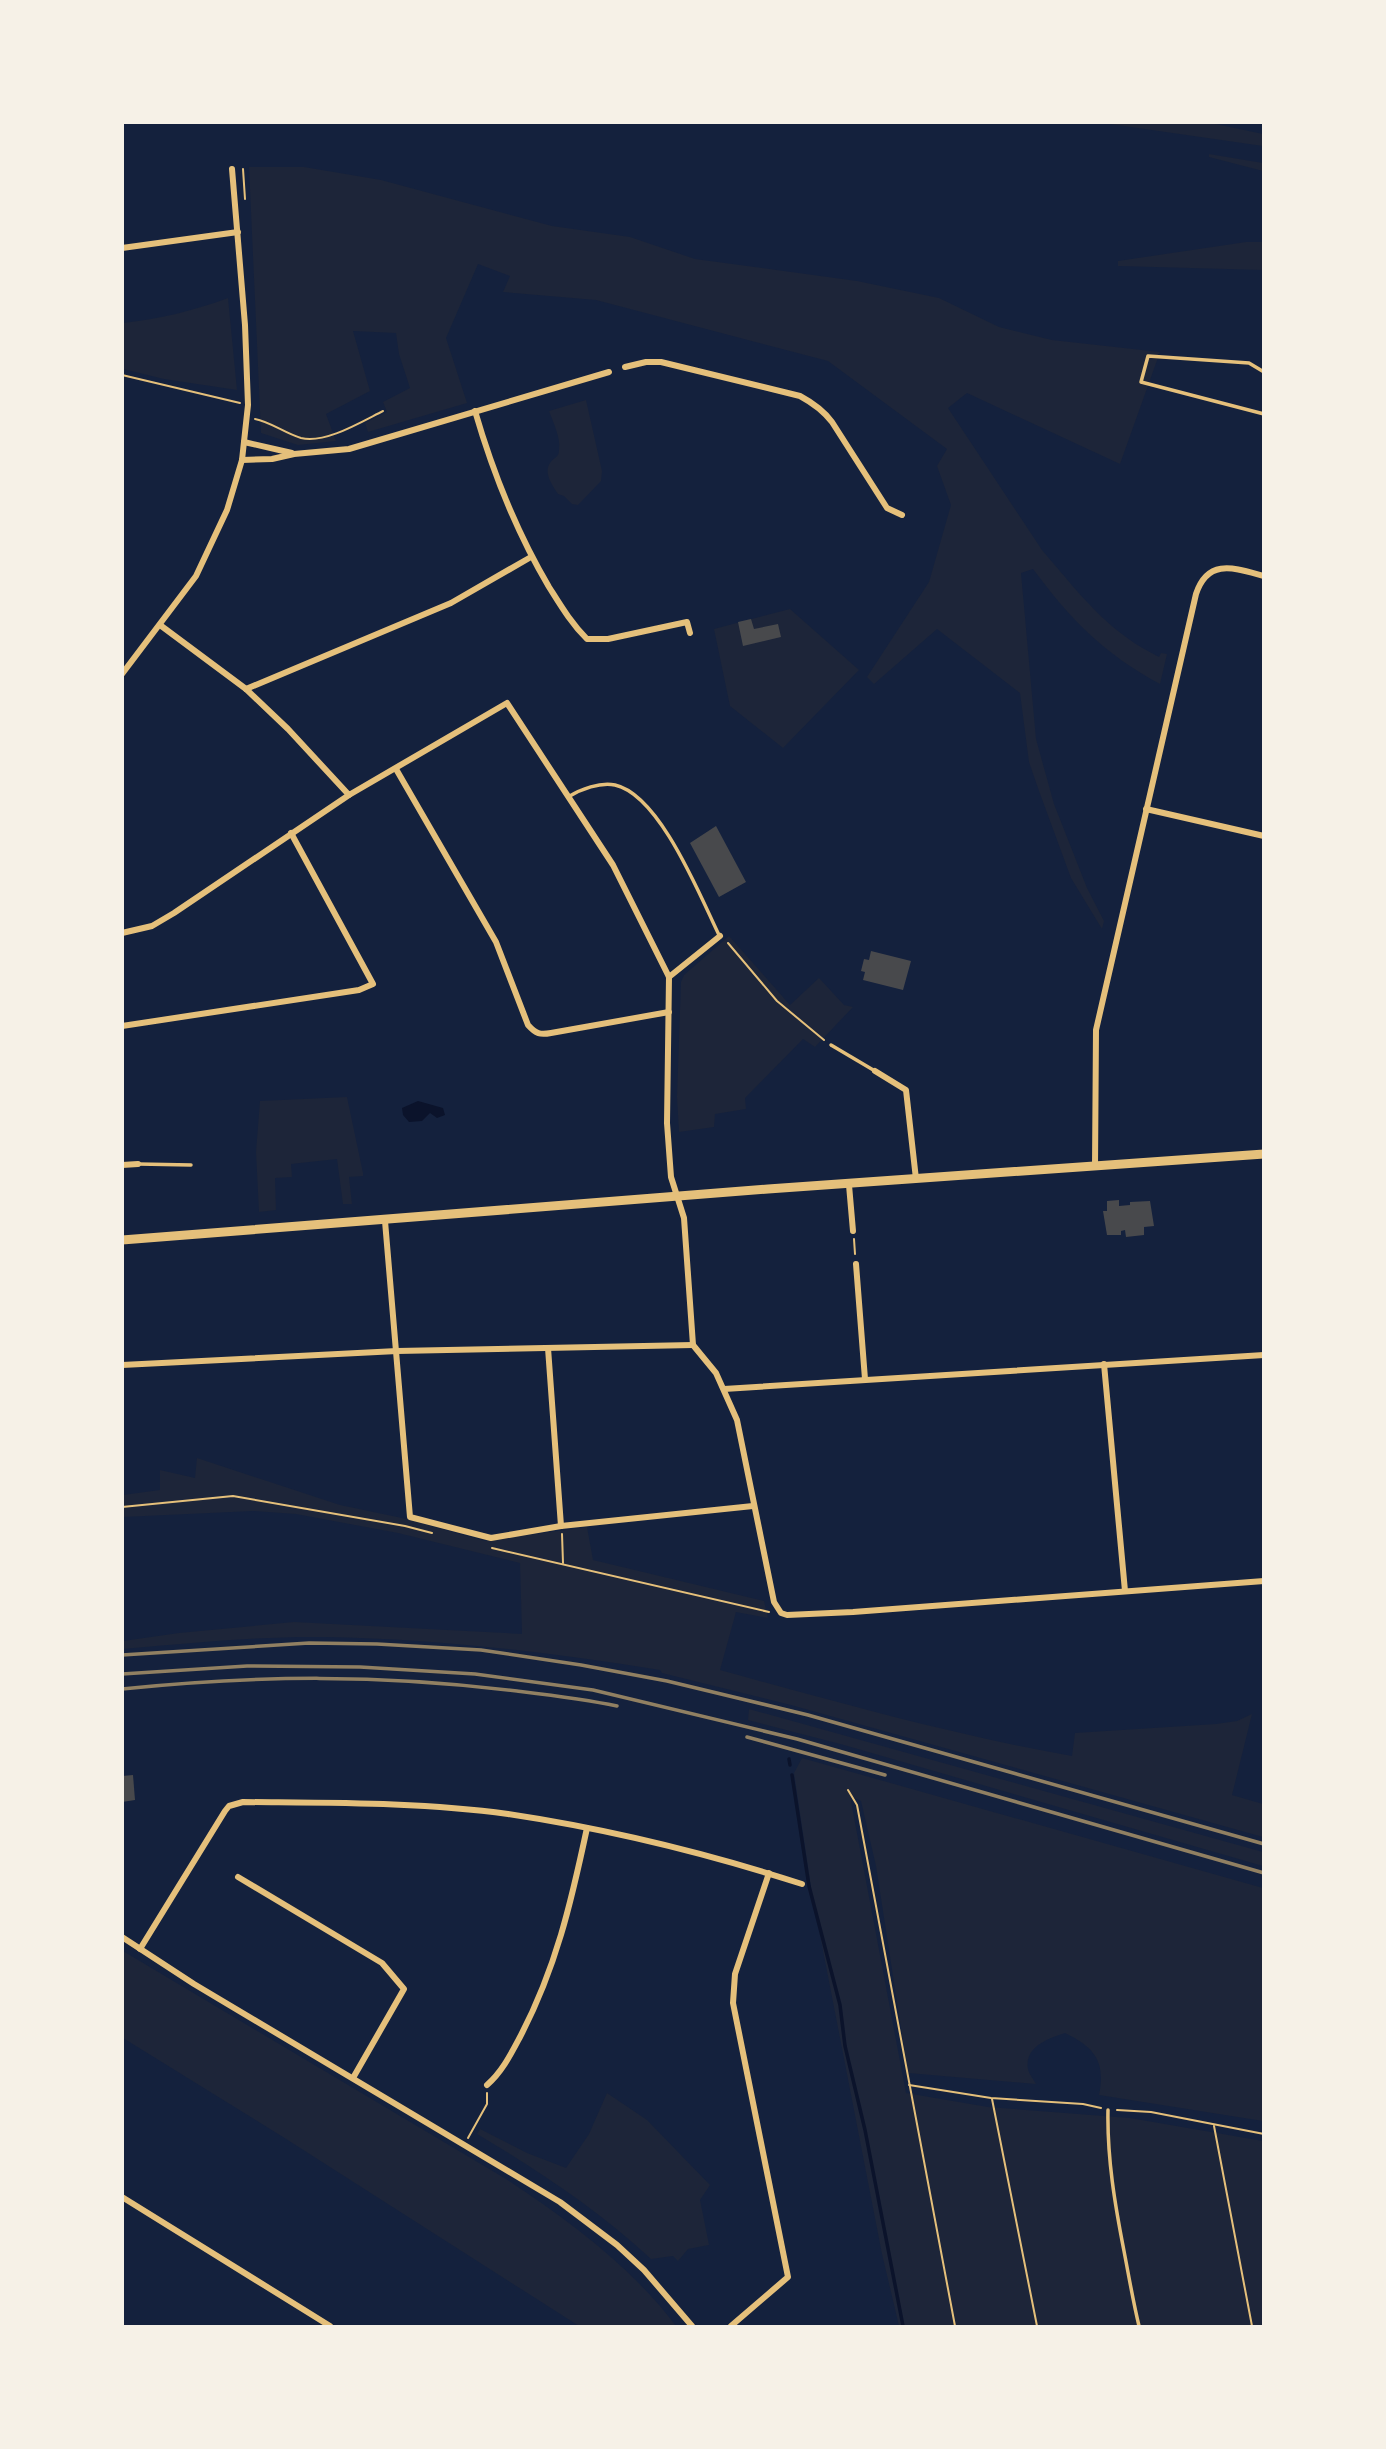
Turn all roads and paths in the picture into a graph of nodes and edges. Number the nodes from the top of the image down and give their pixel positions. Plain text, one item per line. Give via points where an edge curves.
1 (232, 169) dead end
2 (237, 232) junction
3 (122, 248) edge
4 (625, 367) dead end
5 (609, 372) dead end
6 (1264, 372) edge
7 (122, 375) edge
8 (248, 405) junction
9 (383, 411) dead end
10 (475, 411) junction
11 (1264, 414) edge
12 (247, 418) junction
13 (244, 442) junction
14 (294, 453) junction
15 (242, 460) junction
16 (902, 515) dead end
17 (531, 557) junction
18 (1264, 576) edge
19 (160, 625) junction
20 (690, 633) dead end
21 (122, 674) edge
22 (246, 689) junction
23 (396, 769) junction
24 (349, 795) junction
25 (568, 797) junction
26 (1146, 809) junction
27 (291, 833) junction
28 (1264, 836) edge
29 (122, 933) edge
30 (720, 936) junction
31 (669, 977) junction
32 (669, 1012) junction
33 (122, 1026) edge
34 (831, 1045) joint
35 (875, 1071) joint
36 (1264, 1154) edge
37 (138, 1164) joint
38 (122, 1165) edge
39 (191, 1165) dead end
40 (1096, 1166) junction
41 (916, 1179) junction
42 (849, 1185) junction
43 (678, 1198) junction
44 (385, 1221) junction
45 (853, 1231) joint
46 (122, 1240) edge
47 (856, 1264) joint
48 (693, 1345) junction
49 (548, 1348) junction
50 (397, 1351) junction
51 (1264, 1355) edge
52 (1104, 1364) junction
53 (122, 1365) edge
54 (865, 1379) junction
55 (724, 1389) junction
56 (753, 1506) junction
57 (122, 1507) edge
58 (561, 1526) junction
59 (440, 1535) dead end
60 (487, 1547) dead end
61 (563, 1563) junction
62 (1264, 1581) edge
63 (1125, 1591) junction
64 (781, 1613) junction
65 (848, 1790) dead end
66 (587, 1828) junction
67 (769, 1873) junction
68 (238, 1877) dead end
69 (802, 1884) dead end
70 (122, 1937) edge
71 (140, 1949) junction
72 (353, 2078) junction
73 (487, 2085) joint
74 (908, 2085) junction
75 (992, 2098) junction
76 (1108, 2110) junction
77 (1214, 2125) junction
78 (1264, 2134) edge
79 (464, 2145) junction
80 (122, 2197) edge
81 (330, 2326) edge
82 (692, 2326) edge
83 (732, 2326) edge
84 (955, 2326) edge
85 (1037, 2326) edge
86 (1139, 2326) edge
87 (1252, 2326) edge

1 - 2 street
2 - 3 street
2 - 8 street
4 - 16 street via 661,362 811,401 832,422 887,508
5 - 10 street
6 - 11 lane via 1249,363 1148,356 1141,382
7 - 8 path
8 - 12 street
9 - 12 path via 320,440
10 - 14 street via 349,449
10 - 17 street via 495,478
12 - 13 street
13 - 14 street
13 - 15 street
14 - 15 street
15 - 19 street via 214,540 196,576
17 - 20 street via 571,624 587,639 608,639 687,622
17 - 22 street via 451,603
18 - 26 street via 1219,568 1201,580
19 - 21 street
19 - 22 street
22 - 24 street
23 - 24 street
23 - 25 street via 507,703
23 - 32 street via 496,942 534,1032 551,1034
24 - 27 street
25 - 30 lane via 580,790 614,785 644,803 674,843
25 - 31 street via 613,866
26 - 28 street
26 - 40 street via 1096,1030
27 - 29 street via 174,913 152,926
27 - 33 street via 373,985
30 - 31 street
30 - 34 path via 777,1001
31 - 32 street
32 - 43 street via 666,1101 671,1177
34 - 35 lane
35 - 41 street via 906,1090
36 - 40 main road
37 - 38 street
37 - 39 lane
40 - 41 main road
41 - 42 main road
42 - 43 main road
42 - 45 street
43 - 44 main road
43 - 48 street via 684,1218
44 - 46 main road
44 - 50 street
45 - 47 path
47 - 54 street
48 - 49 street
48 - 55 street
49 - 50 street
49 - 58 street
50 - 53 street
50 - 58 street via 410,1517 491,1538
51 - 52 street
52 - 54 street
52 - 63 street
54 - 55 street
55 - 56 street via 737,1420
56 - 58 street
56 - 64 street via 774,1602
57 - 59 path via 233,1496
58 - 61 path
60 - 61 path
61 - 64 path
62 - 63 street
63 - 64 street via 853,1612
65 - 74 path via 857,1805
66 - 67 street
66 - 71 street via 506,1814 416,1807 243,1802 229,1806
66 - 73 street via 568,1919 548,1977 513,2049
67 - 69 street
67 - 83 street via 735,1974 733,2003 788,2277
68 - 72 street via 382,1963 404,1989
70 - 71 street
71 - 72 street
72 - 79 street
73 - 79 path via 487,2104
74 - 75 path
74 - 84 path
75 - 76 path
75 - 85 path
76 - 77 path via 1151,2112
76 - 86 lane via 1112,2190
77 - 78 path
77 - 87 path
79 - 82 street via 561,2202 617,2245
80 - 81 street

